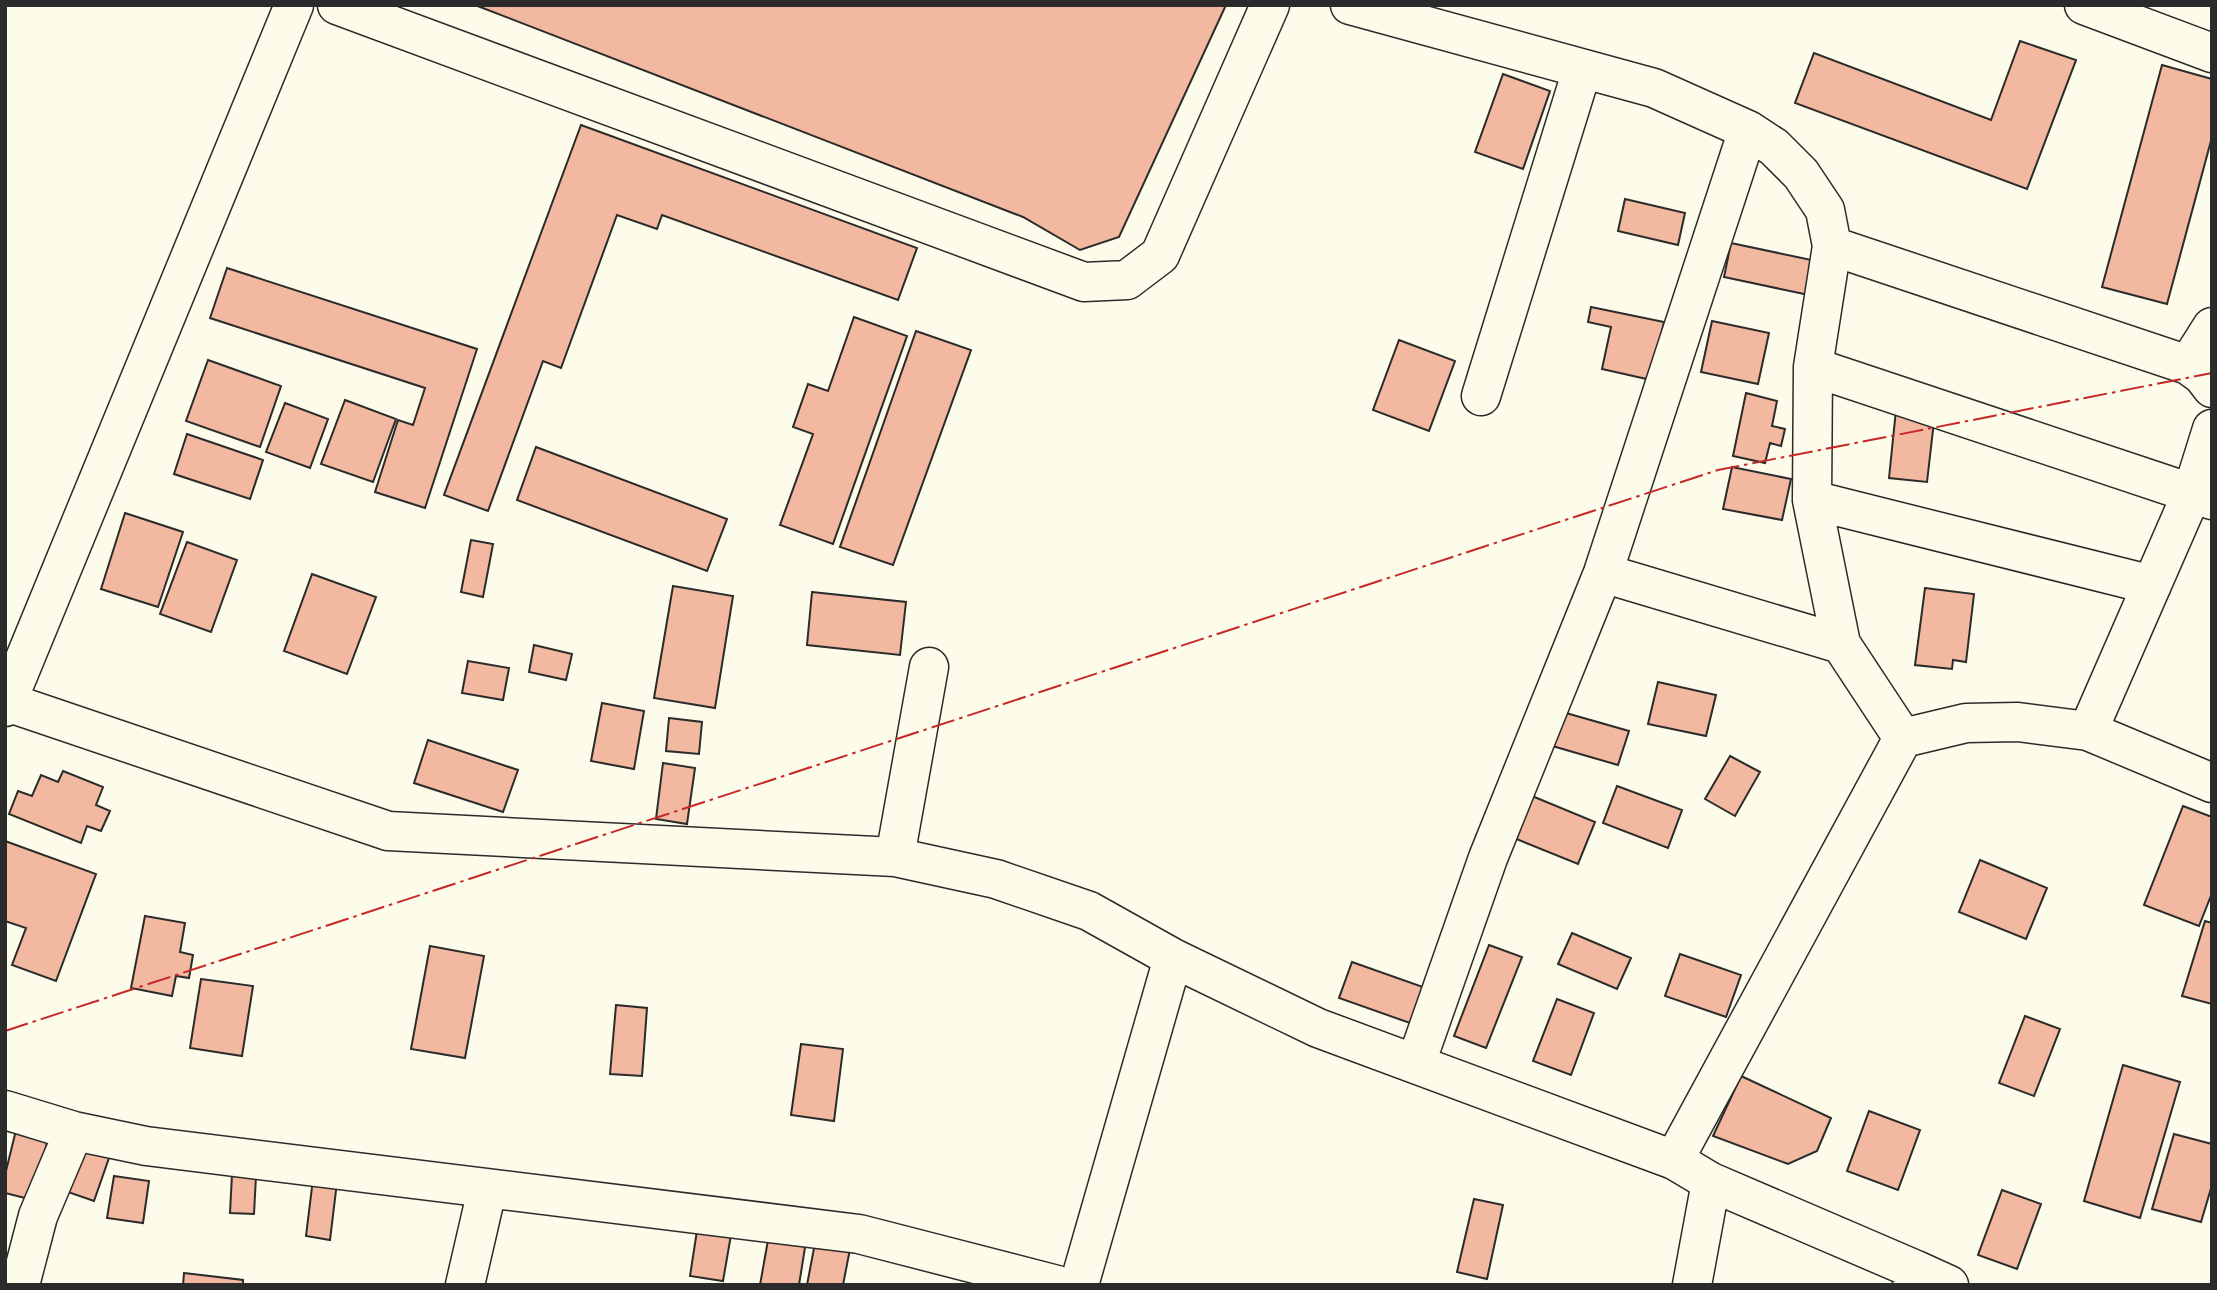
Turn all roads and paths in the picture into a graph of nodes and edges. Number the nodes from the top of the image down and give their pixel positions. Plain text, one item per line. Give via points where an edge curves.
1 (294, 5) edge
2 (337, 5) edge
3 (1270, 5) edge
4 (1350, 5) edge
5 (2090, 6) edge
6 (2212, 53) edge
7 (1582, 71) junction
8 (1748, 130) junction
9 (1832, 246) junction
10 (2212, 327) edge
11 (1813, 367) junction
12 (2200, 376) edge
13 (1481, 396) dead end
14 (2212, 429) edge
15 (2202, 497) edge
16 (1812, 500) junction
17 (1602, 573) junction
18 (2152, 585) junction
19 (1841, 644) junction
20 (929, 667) dead end
21 (6, 705) edge
22 (2088, 730) junction
23 (1903, 738) junction
24 (2212, 783) edge
25 (895, 857) junction
26 (1173, 958) junction
27 (1416, 1063) junction
28 (5, 1110) edge
29 (74, 1131) junction
30 (1674, 1160) junction
31 (1711, 1182) junction
32 (488, 1190) junction
33 (1925, 1280) edge
34 (1041, 1283) edge
35 (20, 1285) edge
36 (465, 1285) edge
37 (1079, 1285) edge
38 (1692, 1285) edge

1 - 21 street
2 - 3 street via 1084,282 1127,280 1160,255
4 - 7 street
5 - 6 street
7 - 8 street via 1654,88
7 - 13 street
8 - 9 street via 1774,147 1801,174 1825,210
8 - 17 street
9 - 11 street
9 - 12 street
10 - 12 street
11 - 15 street
11 - 16 street
14 - 15 street
15 - 18 street
16 - 18 street
16 - 19 street
17 - 19 street
17 - 27 street via 1488,858
18 - 22 street
19 - 23 street
20 - 25 street
21 - 25 street via 388,831
22 - 23 street via 2018,722 1966,723
22 - 24 street
23 - 30 street
25 - 26 street via 996,879 1089,911
26 - 27 street via 1318,1028
26 - 37 street
27 - 30 street
28 - 29 street
29 - 32 street via 146,1146
29 - 35 street via 38,1216
30 - 31 street
31 - 33 street
31 - 38 street
32 - 34 street via 859,1234
32 - 36 street

